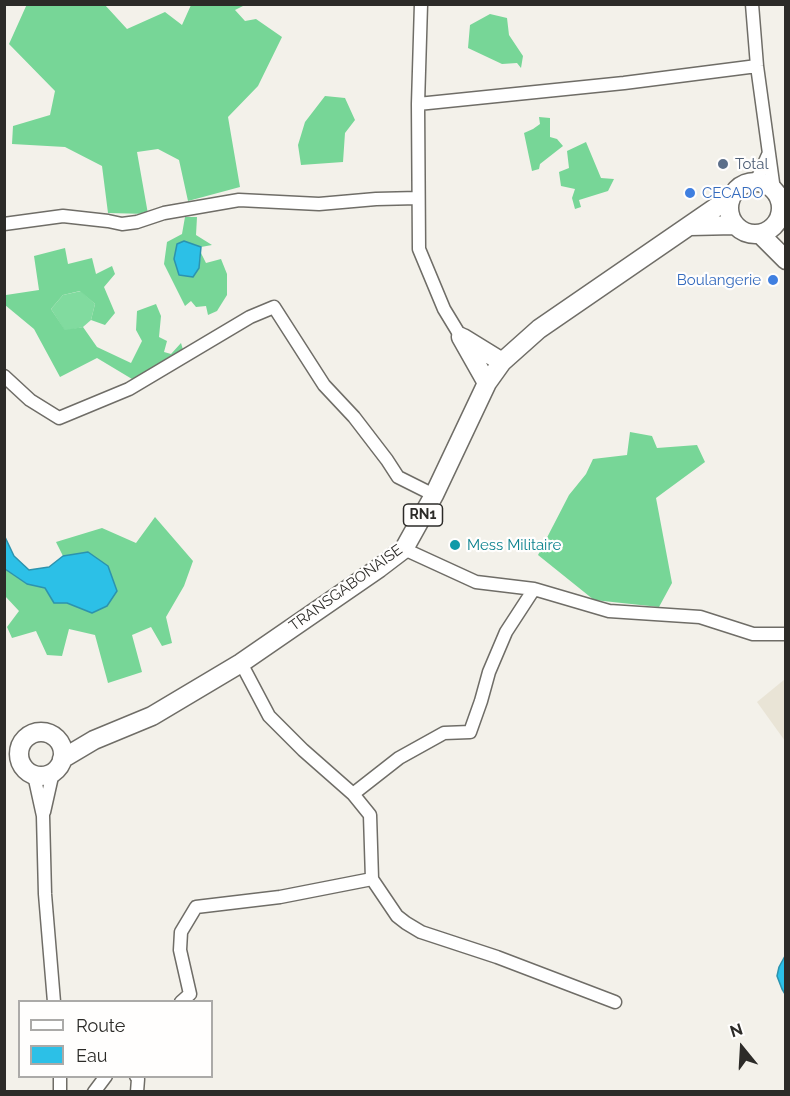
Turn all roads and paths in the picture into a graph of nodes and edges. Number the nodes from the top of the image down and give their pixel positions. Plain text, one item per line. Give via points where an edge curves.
1 (421, 4) edge
2 (752, 4) edge
3 (757, 66) junction
4 (418, 104) junction
5 (768, 154) junction
6 (756, 182) junction
7 (774, 190) junction
8 (731, 197) junction
9 (418, 198) junction
10 (777, 222) junction
11 (4, 224) edge
12 (735, 225) junction
13 (690, 226) junction
14 (760, 234) junction
15 (786, 258) edge
16 (461, 337) junction
17 (502, 362) junction
18 (4, 376) edge
19 (487, 383) junction
20 (434, 495) junction
21 (404, 549) junction
22 (534, 589) junction
23 (786, 634) edge
24 (241, 663) junction
25 (12, 750) edge
26 (58, 758) junction
27 (20, 769) edge
28 (353, 794) junction
29 (43, 816) junction
30 (372, 879) junction
31 (54, 1000) edge
32 (184, 1000) edge
33 (615, 1002) dead end
34 (105, 1078) edge
35 (94, 1092) edge

1 - 4 street
2 - 3 street
3 - 4 street
3 - 5 street
4 - 9 street
5 - 6 street
5 - 7 street
6 - 7 highway
6 - 8 highway via 741,186
7 - 10 highway via 780,200
8 - 12 highway via 730,216
8 - 13 highway, TRANSGABONAISE / RN1
9 - 11 street via 319,204 239,200 122,224 63,216
9 - 16 street via 419,249 444,309
10 - 14 highway
10 - 15 highway
12 - 13 highway
12 - 14 highway via 750,234
13 - 17 highway, TRANSGABONAISE / RN1 via 539,329
14 - 15 highway
16 - 17 highway
16 - 19 highway
17 - 19 highway, TRANSGABONAISE / RN1
18 - 20 street via 30,400 59,418 129,388 274,307 324,386 354,417 398,477
19 - 20 highway, TRANSGABONAISE / RN1
20 - 21 highway, TRANSGABONAISE / RN1
21 - 22 street via 476,582
21 - 24 highway, TRANSGABONAISE / RN1
22 - 23 street via 609,610 700,617 753,634
22 - 28 street via 506,632 470,732 444,734 399,758
24 - 26 highway, TRANSGABONAISE / RN1 via 152,716
24 - 28 street via 269,716
25 - 26 highway via 32,733 42,732 52,734
25 - 27 highway via 18,754
26 - 27 highway via 47,775
26 - 29 street
27 - 29 street
28 - 30 street via 370,815
29 - 31 street
30 - 32 street via 280,897 196,907 181,932 180,950 190,994
30 - 33 street via 397,916 421,932
34 - 35 street

